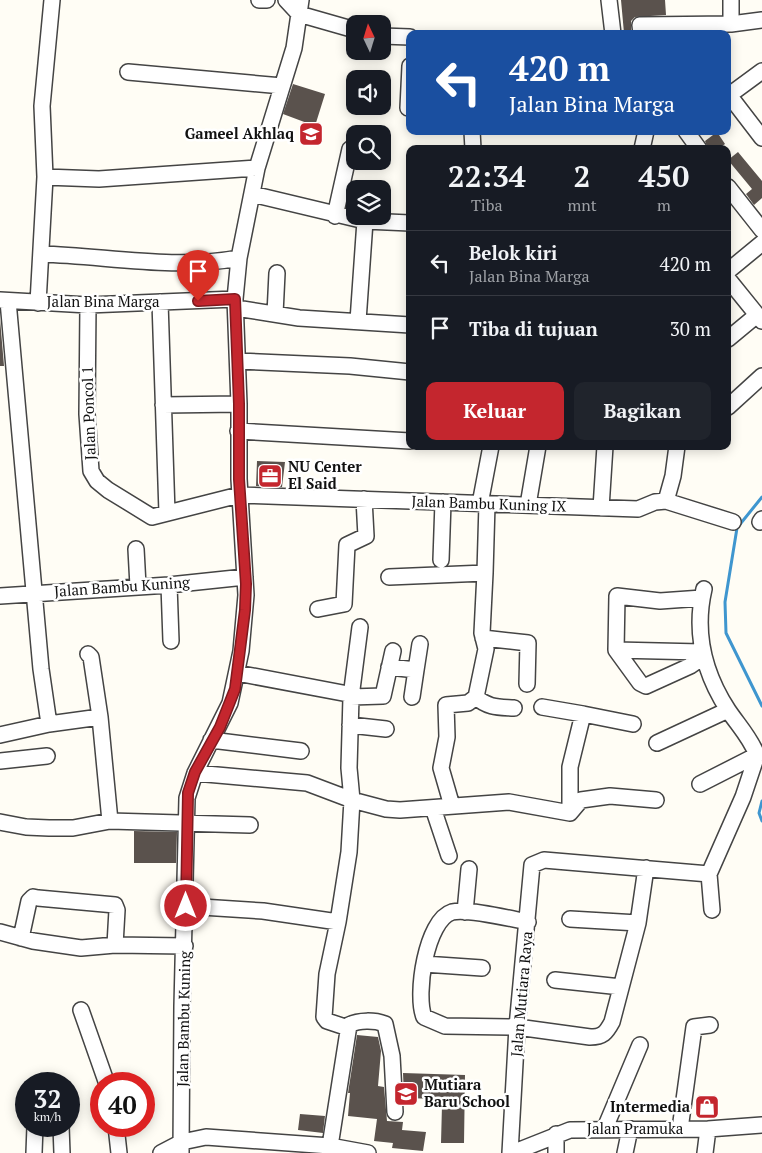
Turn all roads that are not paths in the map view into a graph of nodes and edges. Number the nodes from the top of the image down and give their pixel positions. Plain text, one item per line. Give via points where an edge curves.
1 (52, 0) edge
2 (260, 0) edge
3 (267, 0) edge
4 (286, 0) edge
5 (609, 0) edge
6 (731, 0) edge
7 (300, 7) edge
8 (762, 20) edge
9 (731, 24) junction
10 (346, 26) edge
11 (613, 30) edge
12 (641, 30) edge
13 (391, 36) edge
14 (406, 37) edge
15 (762, 71) edge
16 (128, 72) dead end
17 (282, 86) junction
18 (731, 94) edge
19 (731, 99) edge
20 (762, 138) edge
21 (346, 167) edge
22 (257, 168) junction
23 (45, 177) junction
24 (731, 190) edge
25 (252, 194) junction
26 (335, 216) junction
27 (346, 218) edge
28 (391, 223) edge
29 (406, 223) edge
30 (364, 225) edge
31 (762, 230) edge
32 (762, 242) edge
33 (42, 254) junction
34 (239, 258) junction
35 (731, 269) edge
36 (277, 273) dead end
37 (731, 283) edge
38 (4, 301) edge
39 (160, 302) junction
40 (38, 303) junction
41 (235, 304) junction
42 (88, 305) junction
43 (275, 314) junction
44 (760, 318) edge
45 (358, 321) junction
46 (406, 325) edge
47 (731, 337) edge
48 (238, 361) junction
49 (406, 372) edge
50 (762, 376) edge
51 (239, 404) junction
52 (731, 404) edge
53 (163, 405) junction
54 (238, 431) junction
55 (406, 440) edge
56 (490, 450) edge
57 (537, 450) edge
58 (605, 450) edge
59 (676, 450) edge
60 (239, 495) junction
61 (364, 499) junction
62 (666, 500) junction
63 (443, 502) junction
64 (483, 504) junction
65 (528, 506) junction
66 (601, 508) junction
67 (161, 515) junction
68 (734, 522) dead end
69 (136, 549) dead end
70 (441, 560) dead end
71 (485, 573) junction
72 (245, 577) junction
73 (389, 577) dead end
74 (168, 584) junction
75 (138, 586) junction
76 (35, 593) junction
77 (0, 596) edge
78 (318, 609) dead end
79 (360, 627) dead end
80 (483, 638) junction
81 (171, 641) dead end
82 (420, 644) dead end
83 (616, 650) junction
84 (393, 651) dead end
85 (88, 654) dead end
86 (702, 655) junction
87 (389, 667) junction
88 (416, 670) junction
89 (238, 673) junction
90 (527, 684) dead end
91 (351, 697) junction
92 (476, 697) junction
93 (412, 698) dead end
94 (542, 707) dead end
95 (514, 708) dead end
96 (728, 710) junction
97 (583, 714) junction
98 (100, 717) junction
99 (49, 724) junction
100 (633, 724) dead end
101 (350, 725) junction
102 (386, 729) dead end
103 (0, 735) edge
104 (211, 740) junction
105 (657, 744) dead end
106 (301, 751) dead end
107 (757, 755) junction
108 (47, 756) dead end
109 (0, 761) edge
110 (195, 772) junction
111 (700, 784) dead end
112 (352, 800) junction
113 (656, 800) dead end
114 (452, 806) junction
115 (433, 808) junction
116 (570, 813) junction
117 (110, 821) junction
118 (0, 822) edge
119 (187, 822) junction
120 (250, 824) dead end
121 (449, 856) dead end
122 (469, 868) dead end
123 (646, 868) junction
124 (709, 874) junction
125 (186, 906) junction
126 (712, 910) dead end
127 (465, 912) junction
128 (570, 919) dead end
129 (338, 922) junction
130 (528, 922) junction
131 (638, 923) junction
132 (0, 932) edge
133 (21, 938) junction
134 (115, 945) junction
135 (185, 946) junction
136 (424, 964) junction
137 (482, 968) dead end
138 (554, 980) dead end
139 (621, 987) junction
140 (81, 1010) dead end
141 (710, 1025) dead end
142 (517, 1027) junction
143 (348, 1028) junction
144 (640, 1045) dead end
145 (103, 1072) edge
146 (394, 1112) dead end
147 (762, 1125) edge
148 (605, 1128) junction
149 (630, 1129) junction
150 (708, 1129) junction
151 (680, 1130) junction
152 (556, 1134) junction
153 (35, 1137) edge
154 (61, 1137) edge
155 (117, 1137) edge
156 (330, 1146) junction
157 (182, 1147) edge
158 (351, 1152) edge
159 (34, 1153) edge
160 (62, 1153) edge
161 (119, 1153) edge
162 (161, 1153) edge
163 (368, 1153) edge
164 (511, 1153) edge
165 (556, 1153) edge
166 (625, 1153) edge
167 (705, 1153) edge

1 - 23 street via 42,106
2 - 3 street
4 - 7 street
5 - 11 street
6 - 9 street
7 - 10 street
7 - 17 street, Jalan Bambu Kuning via 294,48
8 - 9 street
9 - 12 street via 640,25
13 - 14 street
15 - 18 street
16 - 17 street
17 - 22 street, Jalan Bambu Kuning
19 - 20 street
21 - 26 street
22 - 23 street via 117,178
22 - 25 street, Jalan Bambu Kuning
23 - 33 street
24 - 31 street
25 - 26 street
25 - 34 street, Jalan Bambu Kuning
26 - 27 street
28 - 29 street
30 - 45 street
32 - 35 street
33 - 34 street via 171,263
33 - 40 street
34 - 41 street, Jalan Bambu Kuning
36 - 43 street
37 - 44 street
38 - 40 street, Jalan Bina Marga
38 - 76 street
39 - 41 street, Jalan Bina Marga
39 - 42 street, Jalan Bina Marga
39 - 53 street
40 - 42 street, Jalan Bina Marga
41 - 43 street, Jalan Bina Marga
41 - 48 street, Jalan Bambu Kuning
42 - 67 street, Jalan Poncol 1 via 87,414 91,471 108,490 148,515
43 - 45 street, Jalan Bina Marga
44 - 47 street
45 - 46 street, Jalan Bina Marga
48 - 49 street
48 - 51 street, Jalan Bambu Kuning
50 - 52 street
51 - 53 street
51 - 54 street, Jalan Bambu Kuning
53 - 67 street
54 - 55 street
54 - 60 street, Jalan Bambu Kuning
56 - 64 street
57 - 65 street
58 - 66 street
59 - 62 street
60 - 61 street, Jalan Bambu Kuning IX
60 - 67 street, Jalan Bambu Kuning IX
60 - 72 street, Jalan Bambu Kuning
61 - 63 street, Jalan Bambu Kuning IX
61 - 78 street via 366,536 348,546 344,604
62 - 66 street, Jalan Bambu Kuning IX via 638,510
62 - 68 street
63 - 64 street, Jalan Bambu Kuning IX
63 - 70 street
64 - 65 street, Jalan Bambu Kuning IX
64 - 71 street
65 - 66 street, Jalan Bambu Kuning IX
69 - 75 street
71 - 73 street
71 - 80 street
72 - 74 street, Jalan Bambu Kuning
72 - 89 street, Jalan Bambu Kuning
74 - 75 street, Jalan Bambu Kuning
74 - 81 street
75 - 76 street, Jalan Bambu Kuning
76 - 77 street, Jalan Bambu Kuning
76 - 99 street
79 - 91 street
80 - 90 street via 528,643
80 - 92 street via 486,649
82 - 88 street
83 - 86 street
83 - 86 street via 644,686 672,675
83 - 86 street via 617,596 660,601 703,594
84 - 87 street
85 - 98 street
86 - 96 street
87 - 88 street
87 - 91 street via 383,696
88 - 93 street
89 - 91 street via 313,686
89 - 104 street, Jalan Bambu Kuning via 230,703
91 - 101 street
92 - 95 street via 484,704
92 - 114 street via 468,703 446,705 447,737 441,768
94 - 97 street
96 - 105 street
96 - 107 street via 746,732
97 - 100 street
97 - 116 street via 570,767
98 - 99 street
98 - 117 street
99 - 103 street
101 - 102 street
101 - 112 street
104 - 106 street
104 - 110 street, Jalan Bambu Kuning
107 - 111 street
107 - 124 street via 744,796
108 - 109 street
110 - 112 street via 307,783
110 - 119 street, Jalan Bambu Kuning via 187,798
112 - 115 street via 386,809
112 - 129 street via 347,868
113 - 116 street via 610,796 582,800
114 - 115 street
114 - 116 street via 509,802
115 - 121 street
117 - 118 street via 73,828 26,827
117 - 119 street
119 - 120 street
119 - 125 street, Jalan Bambu Kuning
122 - 127 street
123 - 124 street
123 - 130 street, Jalan Mutiara Raya via 544,860 532,865
123 - 131 street
124 - 126 street
125 - 129 street via 264,911
125 - 135 street, Jalan Bambu Kuning
127 - 130 street
127 - 136 street via 452,912 444,917 430,939
128 - 131 street
129 - 143 street via 327,974 324,1017
130 - 142 street, Jalan Mutiara Raya
131 - 139 street
132 - 133 street
133 - 134 street via 81,948
133 - 134 street via 32,897 115,906
134 - 135 street
135 - 157 street, Jalan Bambu Kuning
136 - 137 street
136 - 142 street via 422,1012 428,1020 445,1026
138 - 139 street
139 - 142 street via 612,1022 600,1037
140 - 145 street
141 - 151 street via 694,1027
142 - 164 street, Jalan Mutiara Raya
143 - 146 street via 354,1022 385,1024 392,1056
143 - 156 street
144 - 148 street
147 - 150 street, Jalan Pramuka
148 - 149 street, Jalan Pramuka
148 - 152 street, Jalan Pramuka
149 - 151 street, Jalan Pramuka
149 - 166 street
150 - 151 street, Jalan Pramuka
150 - 167 street
152 - 164 street, Jalan Pramuka
152 - 165 street
153 - 159 street
154 - 160 street
155 - 161 street
156 - 157 street via 206,1137
156 - 158 street
157 - 162 street
158 - 163 street

